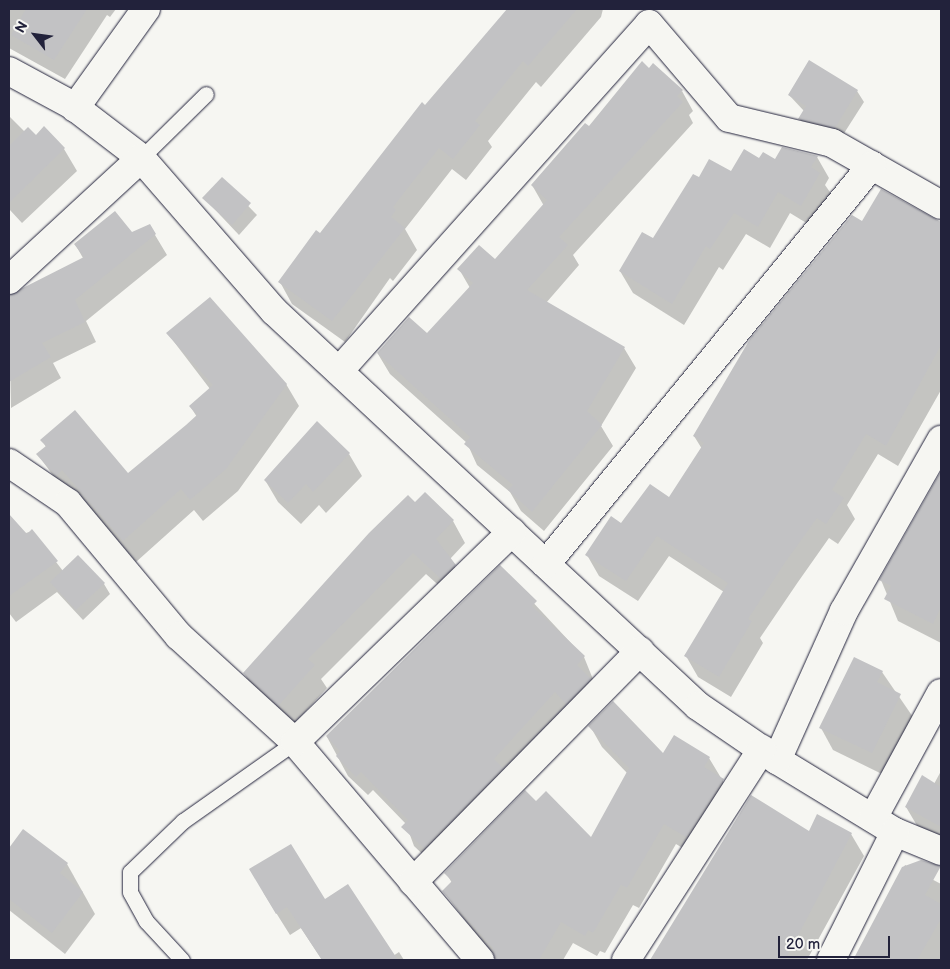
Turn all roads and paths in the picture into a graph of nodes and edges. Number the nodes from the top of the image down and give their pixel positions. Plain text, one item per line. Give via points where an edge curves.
1 (146, 9) edge
2 (9, 70) edge
3 (206, 94) dead end
4 (75, 108) junction
5 (141, 158) junction
6 (872, 165) junction
7 (941, 205) edge
8 (9, 280) edge
9 (339, 371) junction
10 (941, 440) edge
11 (9, 463) edge
12 (512, 532) junction
13 (546, 564) junction
14 (640, 651) junction
15 (941, 693) edge
16 (295, 742) junction
17 (769, 755) junction
18 (884, 825) junction
19 (940, 848) edge
20 (413, 882) junction
21 (182, 960) edge
22 (480, 960) edge
23 (626, 960) edge
24 (831, 960) edge

1 - 4 street
2 - 4 street
3 - 5 lane
4 - 5 street
5 - 8 street
5 - 9 street via 274,310
6 - 7 street
6 - 9 street via 832,142 729,118 650,24
6 - 13 street
9 - 12 street
10 - 17 street via 844,611
11 - 16 street via 68,502 179,636
12 - 13 street
12 - 16 street
13 - 14 street
14 - 17 street via 698,706
14 - 20 street
15 - 18 street
16 - 20 street
16 - 21 lane via 183,821 130,872 130,892 146,921
17 - 18 street
17 - 23 street
18 - 19 street
18 - 24 street
20 - 22 street

